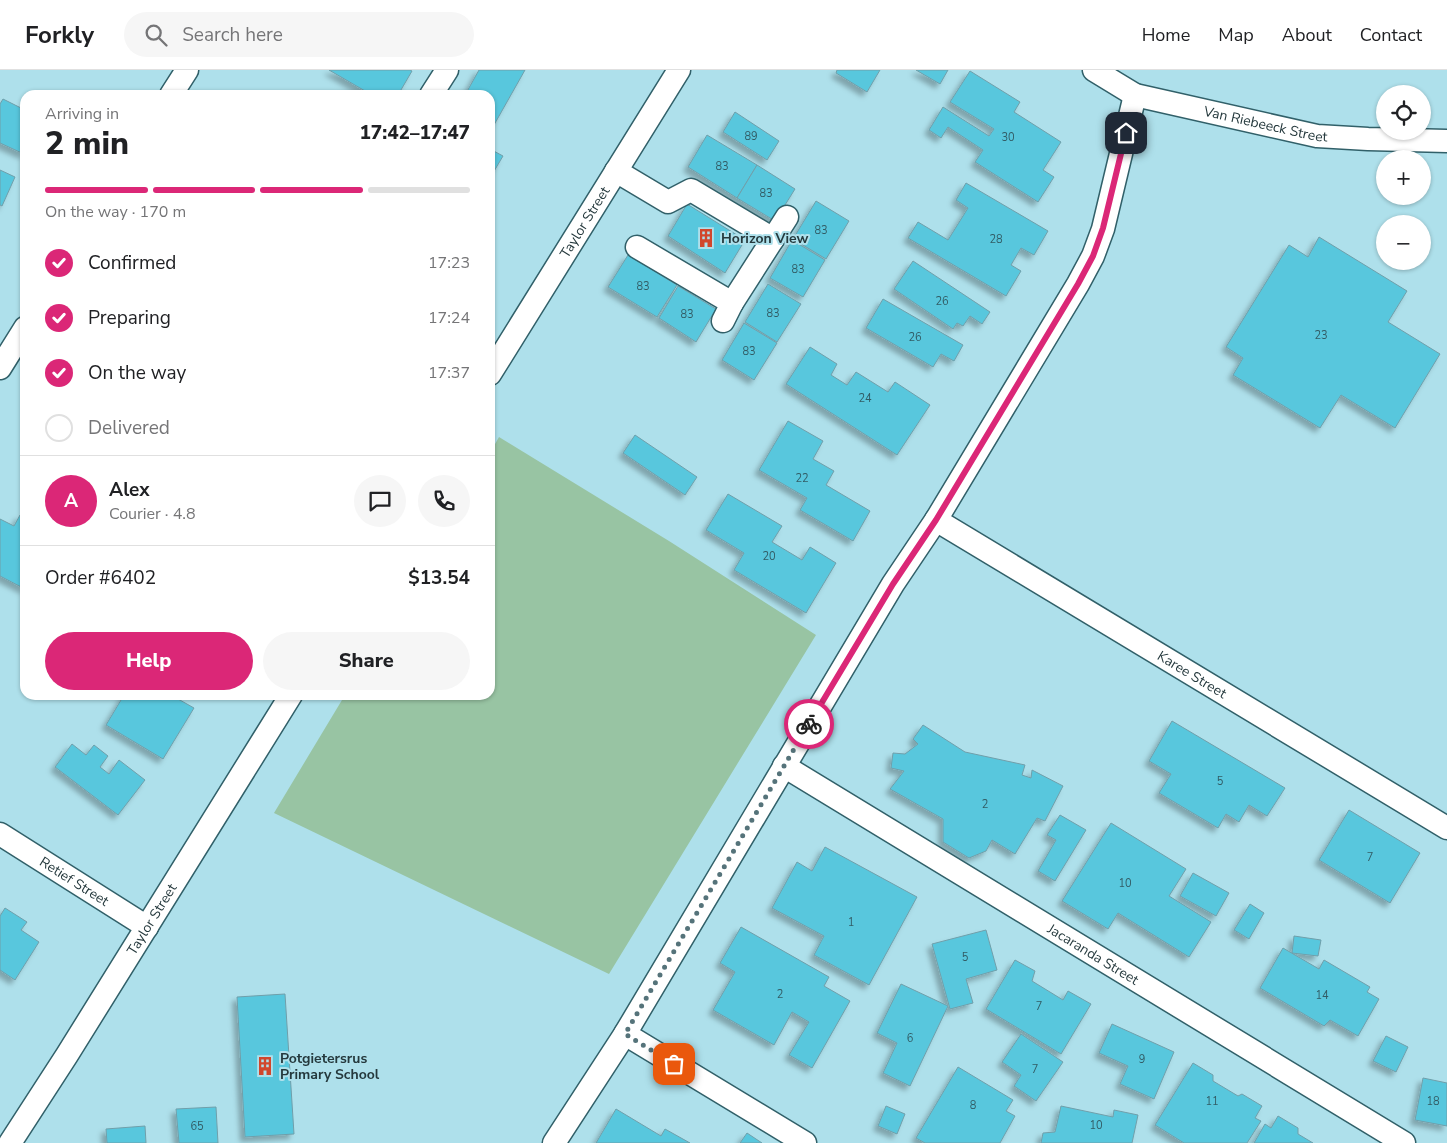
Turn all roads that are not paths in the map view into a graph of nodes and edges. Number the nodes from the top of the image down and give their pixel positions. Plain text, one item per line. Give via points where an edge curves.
1 (187, 70) edge
2 (447, 70) edge
3 (679, 70) edge
4 (1094, 70) edge
5 (174, 90) edge
6 (434, 90) edge
7 (1135, 94) junction
8 (1447, 141) edge
9 (616, 171) junction
10 (787, 217) dead end
11 (773, 240) junction
12 (637, 247) dead end
13 (20, 336) edge
14 (495, 366) edge
15 (0, 368) edge
16 (936, 520) junction
17 (288, 700) edge
18 (784, 766) junction
19 (1447, 828) edge
20 (0, 834) edge
21 (147, 927) junction
22 (625, 1034) junction
23 (10, 1143) edge
24 (554, 1143) edge
25 (805, 1143) edge
26 (1404, 1143) edge

1 - 5 street
2 - 6 street
3 - 9 street, Taylor Street
4 - 7 street, Van Riebeeck Street
7 - 8 street, Van Riebeeck Street via 1317,136
7 - 16 street via 1103,228 1093,256
9 - 11 street via 668,202 691,190
9 - 14 street, Taylor Street
10 - 11 street
11 - 12 street via 728,312
13 - 15 street
16 - 18 street via 893,584
16 - 19 street, Karee Street
17 - 21 street, Taylor Street
18 - 22 street
18 - 26 street, Jacaranda Street
20 - 21 street, Retief Street
21 - 23 street, Taylor Street
22 - 24 street
22 - 25 street

